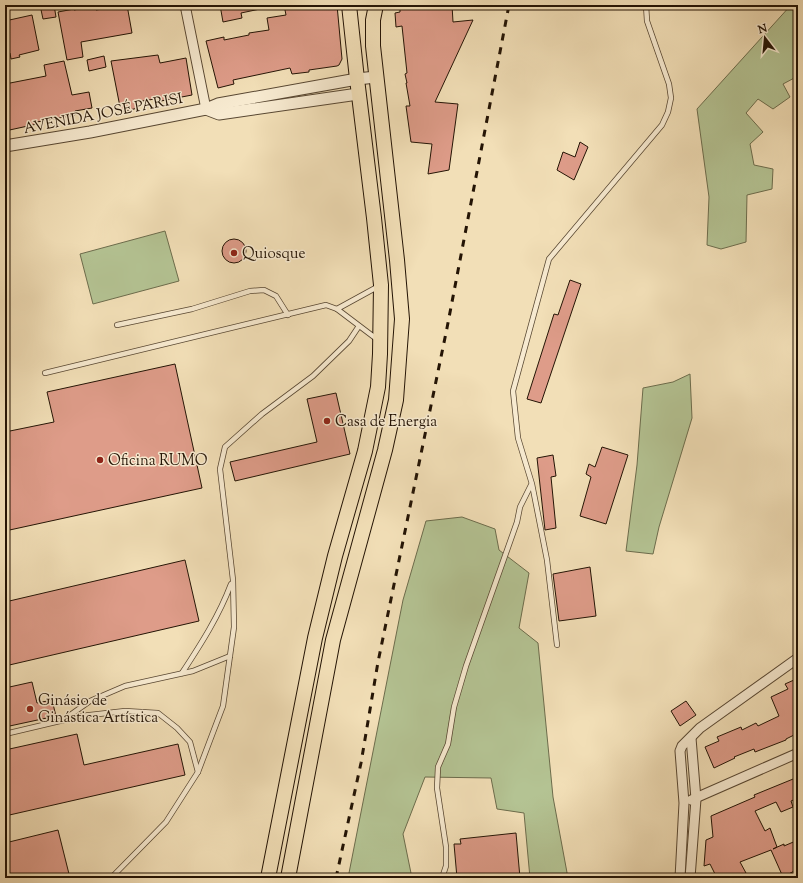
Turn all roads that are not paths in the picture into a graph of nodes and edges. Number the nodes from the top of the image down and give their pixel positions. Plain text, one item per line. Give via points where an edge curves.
1 (185, 5) edge
2 (349, 5) edge
3 (376, 5) edge
4 (646, 5) edge
5 (376, 76) junction
6 (356, 79) junction
7 (358, 94) junction
8 (206, 109) junction
9 (5, 146) edge
10 (381, 285) junction
11 (337, 309) junction
12 (288, 314) junction
13 (117, 325) dead end
14 (360, 326) junction
15 (380, 342) junction
16 (45, 373) dead end
17 (532, 484) junction
18 (233, 580) junction
19 (557, 645) dead end
20 (230, 656) junction
21 (798, 658) edge
22 (182, 673) junction
23 (64, 720) junction
24 (5, 734) edge
25 (691, 738) junction
26 (798, 753) edge
27 (198, 772) junction
28 (696, 799) junction
29 (684, 803) junction
30 (691, 866) junction
31 (111, 878) edge
32 (268, 878) edge
33 (288, 878) edge
34 (442, 878) edge
35 (680, 878) edge
36 (690, 878) edge
37 (695, 878) edge

1 - 8 street
2 - 6 main road
3 - 5 main road via 373,46
4 - 17 lane via 647,21 669,84 671,98 668,112 662,125 549,259 513,391 518,438
5 - 6 street, AVENIDA JOSÉ PARISI
5 - 33 main road via 397,253 402,319 396,400 385,450 333,640
6 - 7 main road
6 - 8 street, AVENIDA JOSÉ PARISI via 218,104
7 - 8 street, AVENIDA JOSÉ PARISI via 219,114
7 - 10 main road
8 - 9 street, AVENIDA JOSÉ PARISI
10 - 11 lane
10 - 15 main road
11 - 12 lane via 326,305
11 - 14 lane
12 - 13 lane via 276,296 264,290 250,291 192,309
12 - 16 lane
14 - 15 lane
14 - 18 lane via 349,341 313,376 262,414 225,447 220,469
15 - 32 main road via 378,388 365,451 315,638
17 - 19 lane via 547,560
17 - 34 lane via 520,507 466,666 454,707 448,744 438,767 437,788 446,848 446,866
18 - 20 lane via 234,628
18 - 22 lane via 206,638
20 - 22 lane
20 - 27 lane via 223,706
21 - 25 street via 700,728
22 - 23 lane via 125,686 90,701
23 - 24 lane
23 - 27 lane via 125,711 158,713 190,742
25 - 28 street
25 - 29 street via 682,746 680,752
26 - 28 street
27 - 31 lane via 166,822
28 - 29 street
28 - 30 street
29 - 35 street
30 - 36 street
30 - 37 street

